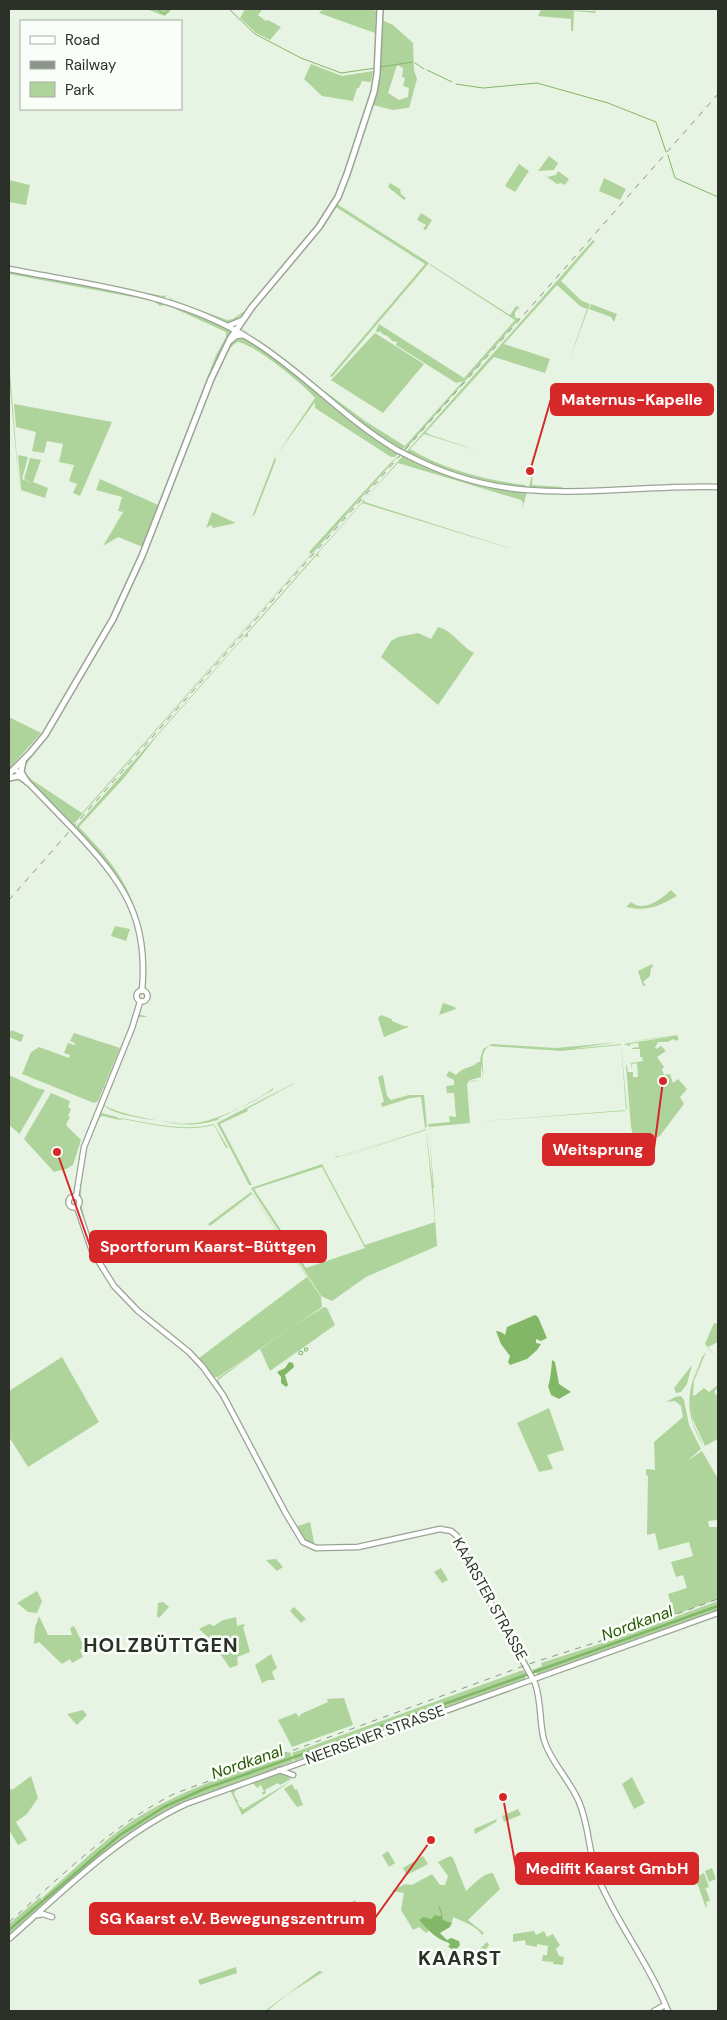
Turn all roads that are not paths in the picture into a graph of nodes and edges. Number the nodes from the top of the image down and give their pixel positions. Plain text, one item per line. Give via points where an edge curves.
1 (380, 9) edge
2 (371, 102) junction
3 (375, 110) dead end
4 (9, 269) edge
5 (242, 320) junction
6 (228, 326) junction
7 (235, 330) junction
8 (244, 335) junction
9 (227, 345) junction
10 (718, 487) edge
11 (25, 758) junction
12 (15, 768) junction
13 (9, 774) edge
14 (9, 778) edge
15 (27, 782) junction
16 (142, 991) junction
17 (140, 1002) junction
18 (76, 1197) junction
19 (77, 1207) junction
20 (718, 1613) edge
21 (530, 1674) junction
22 (278, 1770) junction
23 (293, 1774) dead end
24 (34, 1917) junction
25 (52, 1917) dead end
26 (9, 1939) edge
27 (665, 2005) junction
28 (654, 2011) edge
29 (668, 2011) edge

1 - 2 main road via 377,68
2 - 3 main road
2 - 5 main road via 337,199 326,218
4 - 6 main road via 159,298
5 - 6 main road
5 - 7 main road
6 - 7 main road
7 - 8 main road
7 - 9 main road
8 - 9 main road via 235,337
8 - 10 main road, bridge via 281,360 354,421 398,450 461,477 528,490
9 - 11 main road via 122,599 56,717
11 - 12 main road
11 - 15 main road via 21,771
12 - 13 main road
12 - 15 main road
14 - 15 main road via 19,776
15 - 16 main road, bridge via 109,868 124,892 142,946
16 - 17 main road via 136,995
16 - 17 main road via 147,997
17 - 18 main road via 86,1141
18 - 19 main road via 80,1202
18 - 19 main road via 69,1202 72,1207
19 - 21 main road, KAARSTER STRASSE via 92,1251 114,1286 138,1311 189,1352 223,1395 292,1525 306,1544 318,1548 358,1547 440,1529 452,1531
20 - 21 main road, NEERSENER STRASSE
21 - 22 main road, NEERSENER STRASSE via 524,1683
21 - 27 main road, KAARSTER STRASSE via 540,1699 545,1742 577,1796 599,1880
22 - 23 main road
22 - 24 main road, NEERSENER STRASSE via 198,1799 159,1818 118,1846
24 - 25 main road via 41,1914
24 - 26 main road, NEERSENER STRASSE
27 - 28 main road
27 - 29 main road, KAARSTER STRASSE

